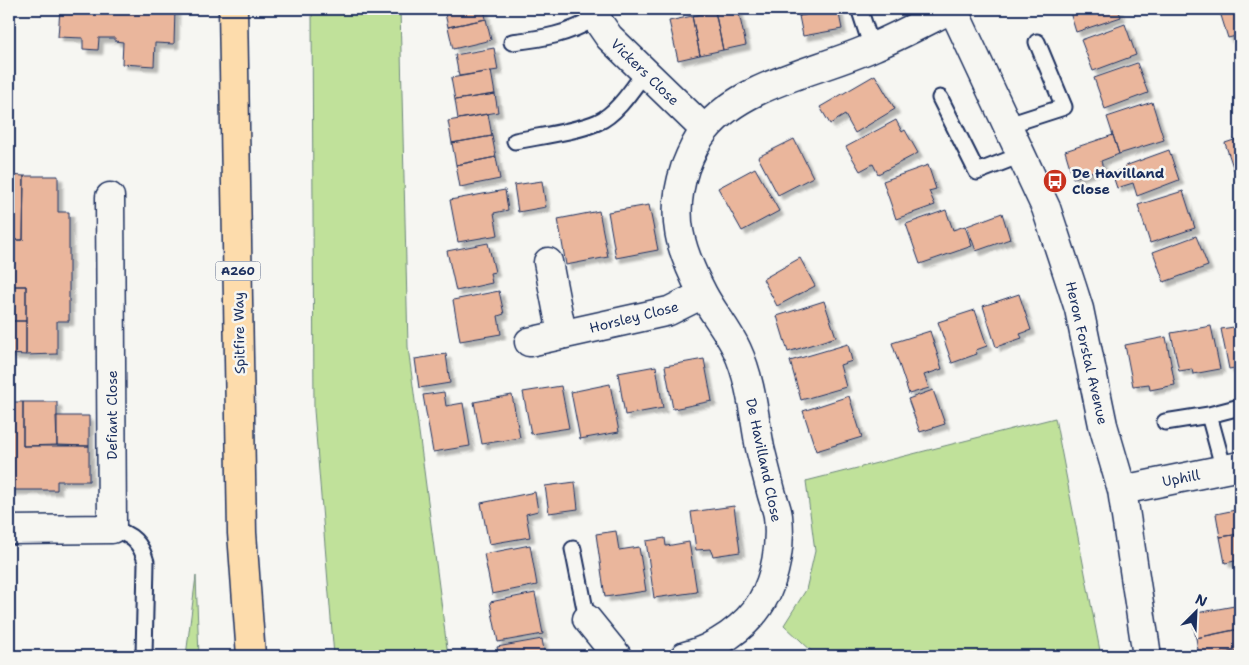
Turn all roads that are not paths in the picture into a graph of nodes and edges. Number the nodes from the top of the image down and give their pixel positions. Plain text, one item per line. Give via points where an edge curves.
1 (233, 9) edge
2 (952, 9) edge
3 (860, 11) dead end
4 (594, 13) edge
5 (512, 42) dead end
6 (1037, 42) dead end
7 (872, 48) junction
8 (645, 72) junction
9 (940, 98) dead end
10 (1008, 125) junction
11 (705, 130) junction
12 (515, 141) dead end
13 (1021, 155) junction
14 (110, 197) dead end
15 (548, 262) dead end
16 (703, 294) junction
17 (562, 334) junction
18 (529, 342) dead end
19 (1240, 407) edge
20 (1209, 415) junction
21 (1165, 422) dead end
22 (1232, 468) edge
23 (1122, 490) junction
24 (112, 529) junction
25 (9, 530) edge
26 (573, 549) dead end
27 (587, 619) joint
28 (144, 656) edge
29 (251, 656) edge
30 (616, 656) edge
31 (685, 656) edge
32 (1147, 656) edge

1 - 29 main road, Spitfire Way / A260 via 242,532
2 - 7 street, De Havilland Close
2 - 10 street, Heron Forstal Avenue
3 - 7 lane
4 - 5 lane via 577,28 562,34
4 - 8 street, Vickers Close via 608,37
6 - 10 lane via 1064,107
7 - 11 street, De Havilland Close via 759,91 734,104
8 - 11 street, Vickers Close
8 - 12 lane via 621,103 599,122
9 - 13 lane via 977,172
10 - 13 street, Heron Forstal Avenue
11 - 16 street, De Havilland Close via 681,180 676,217 685,256
13 - 23 street, Heron Forstal Avenue via 1046,208 1079,309 1103,425
14 - 24 street, Defiant Close
15 - 17 street
16 - 17 street, Horsley Close via 669,311
16 - 31 street, De Havilland Close via 738,351 778,513 779,531 773,571 757,607 716,644
17 - 18 street, Horsley Close
19 - 20 lane
20 - 21 lane
20 - 22 lane
22 - 23 street, Uphill
23 - 32 street, Heron Forstal Avenue
24 - 25 street
24 - 28 lane via 134,539 143,550 146,562
26 - 27 lane
27 - 30 street

